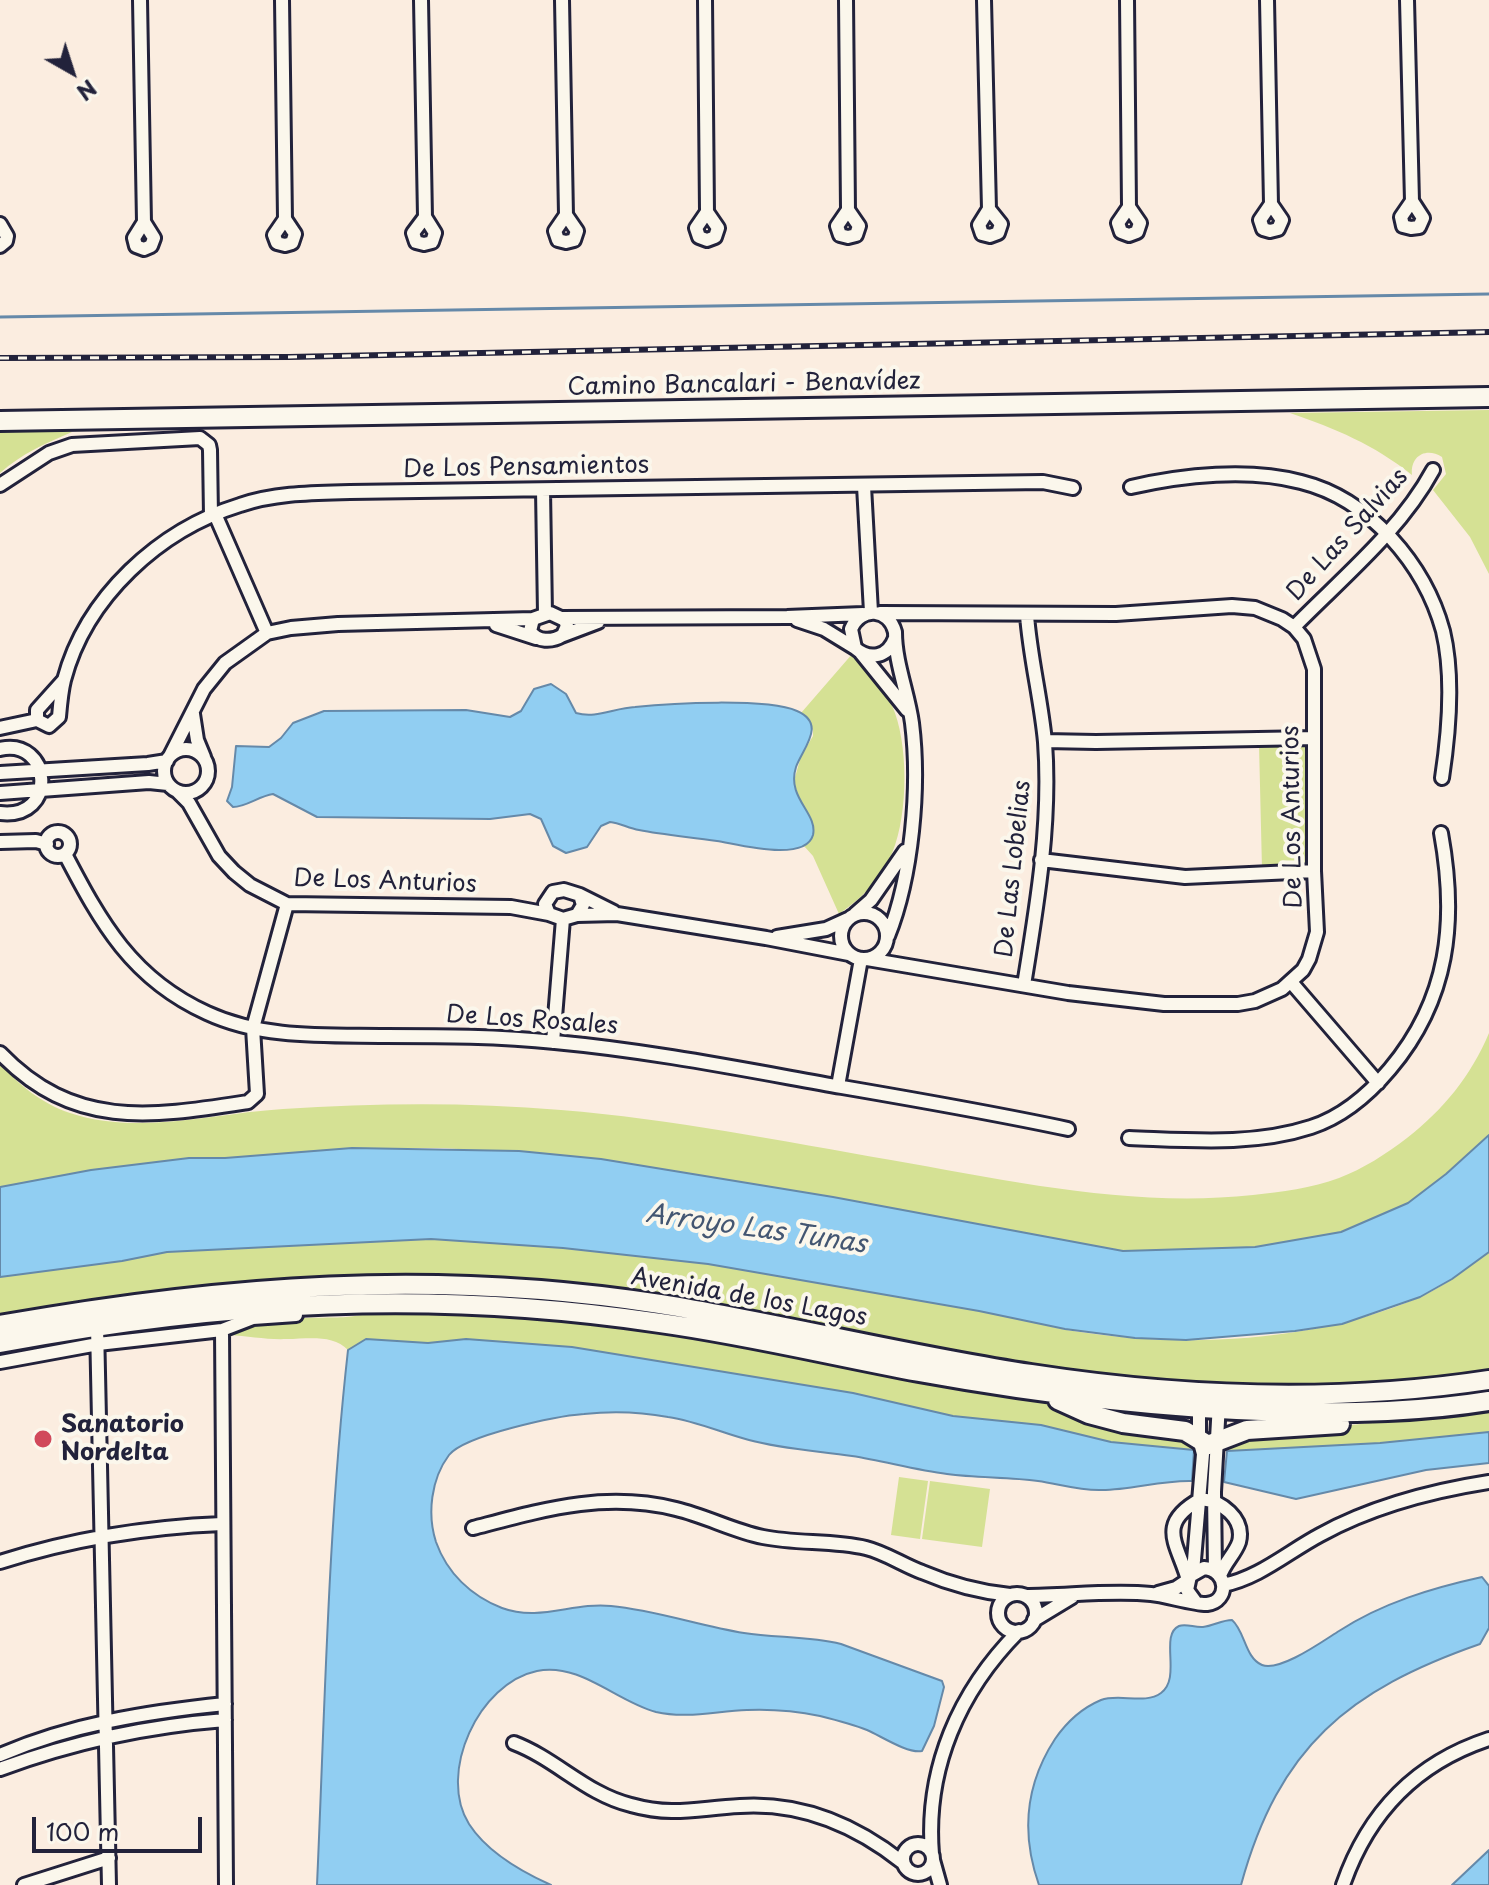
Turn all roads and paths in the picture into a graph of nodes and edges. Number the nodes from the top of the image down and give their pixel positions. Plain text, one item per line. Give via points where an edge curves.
1 (140, 0) edge
2 (282, 0) edge
3 (421, 0) edge
4 (562, 0) edge
5 (705, 0) edge
6 (846, 0) edge
7 (984, 0) edge
8 (1127, 0) edge
9 (1267, 0) edge
10 (1407, 0) edge
11 (1412, 201) dead end
12 (1271, 204) dead end
13 (1129, 207) dead end
14 (989, 209) dead end
15 (848, 210) dead end
16 (707, 212) dead end
17 (566, 215) dead end
18 (425, 217) dead end
19 (285, 219) dead end
20 (144, 222) dead end
21 (0, 224) edge
22 (0, 246) edge
23 (1489, 397) edge
24 (0, 421) edge
25 (1433, 470) dead end
26 (0, 485) edge
27 (864, 486) junction
28 (1131, 487) dead end
29 (1073, 488) dead end
30 (543, 490) junction
31 (213, 515) junction
32 (1387, 533) junction
33 (926, 612) junction
34 (872, 613) junction
35 (1027, 615) junction
36 (539, 617) junction
37 (787, 617) junction
38 (562, 618) junction
39 (609, 618) junction
40 (485, 622) junction
41 (1294, 627) junction
42 (267, 633) junction
43 (895, 635) junction
44 (561, 636) junction
45 (539, 639) junction
46 (858, 650) junction
47 (63, 681) junction
48 (193, 710) junction
49 (37, 720) junction
50 (912, 720) junction
51 (0, 728) edge
52 (1312, 738) junction
53 (1045, 741) junction
54 (0, 749) edge
55 (169, 758) junction
56 (204, 758) junction
57 (40, 770) junction
58 (0, 773) edge
59 (1442, 778) dead end
60 (204, 784) junction
61 (173, 788) junction
62 (41, 789) junction
63 (0, 793) edge
64 (0, 813) edge
65 (198, 820) junction
66 (1441, 833) dead end
67 (911, 841) junction
68 (0, 842) edge
69 (47, 844) junction
70 (65, 854) junction
71 (1041, 860) junction
72 (1314, 871) junction
73 (553, 892) junction
74 (580, 895) junction
75 (287, 904) junction
76 (511, 907) junction
77 (549, 914) junction
78 (617, 914) junction
79 (577, 915) junction
80 (851, 916) junction
81 (563, 919) junction
82 (766, 938) junction
83 (887, 939) junction
84 (859, 958) junction
85 (905, 964) junction
86 (1291, 982) junction
87 (1024, 985) junction
88 (253, 1028) junction
89 (553, 1042) junction
90 (0, 1053) edge
91 (1378, 1083) junction
92 (838, 1086) junction
93 (1068, 1129) dead end
94 (1129, 1138) dead end
95 (411, 1301) junction
96 (0, 1325) edge
97 (222, 1330) junction
98 (97, 1335) junction
99 (0, 1343) edge
100 (0, 1362) edge
101 (1489, 1380) edge
102 (1041, 1392) junction
103 (1199, 1399) junction
104 (1219, 1400) junction
105 (1489, 1401) edge
106 (1418, 1409) junction
107 (1208, 1447) junction
108 (1489, 1482) edge
109 (1207, 1496) junction
110 (222, 1524) junction
111 (473, 1528) dead end
112 (101, 1538) junction
113 (0, 1562) edge
114 (1190, 1576) junction
115 (1220, 1577) junction
116 (986, 1593) junction
117 (1151, 1594) junction
118 (1010, 1595) junction
119 (1025, 1596) junction
120 (1076, 1596) junction
121 (1195, 1601) junction
122 (998, 1611) junction
123 (1034, 1620) junction
124 (1003, 1625) junction
125 (1019, 1631) junction
126 (1002, 1648) junction
127 (225, 1704) junction
128 (225, 1720) junction
129 (105, 1721) junction
130 (105, 1736) junction
131 (1489, 1739) edge
132 (514, 1743) dead end
133 (0, 1755) edge
134 (0, 1769) edge
135 (930, 1825) junction
136 (908, 1852) junction
137 (933, 1857) junction
138 (109, 1858) junction
139 (913, 1874) junction
140 (24, 1885) edge
141 (109, 1885) edge
142 (226, 1885) edge
143 (923, 1885) edge
144 (940, 1885) edge
145 (1343, 1885) edge

1 - 20 street
2 - 19 street
3 - 18 street
4 - 17 street
5 - 16 street
6 - 15 street
7 - 14 street
8 - 13 street
9 - 12 street
10 - 11 street
21 - 22 street via 7,236
23 - 24 street, Camino Bancalari - Benavídez
25 - 32 street, De Las Salvias
26 - 31 street via 72,445 200,438 210,450
27 - 29 street, De Los Pensamientos via 1043,482
27 - 30 street, De Los Pensamientos
27 - 34 street
28 - 32 street via 1213,476 1303,482 1357,507
30 - 31 street, De Los Pensamientos via 307,493
30 - 36 street
31 - 42 street
31 - 47 street, De Los Pensamientos via 173,536 131,569 76,646
32 - 41 street, De Las Salvias
32 - 59 street via 1424,588 1443,632 1448,698
33 - 34 street
33 - 35 street
33 - 43 street via 911,618
34 - 37 street
34 - 43 street via 890,620
34 - 46 street via 851,629
35 - 41 street via 1244,607 1268,612
35 - 53 street, De Las Lobelias
36 - 38 street
36 - 40 street
36 - 45 street via 530,631
37 - 39 street
37 - 46 street via 824,629
38 - 39 street
38 - 44 street via 567,626
39 - 44 street
40 - 42 street via 338,624
40 - 45 street
41 - 52 street, De Los Anturios via 1314,669
42 - 48 street via 225,663
43 - 46 street via 882,654 868,656
43 - 50 street
44 - 45 street
46 - 50 street
47 - 49 street via 37,710
47 - 49 street via 55,723
48 - 55 street
48 - 56 street
49 - 51 street
50 - 67 street
52 - 53 street
52 - 72 street, De Los Anturios
53 - 71 street, De Las Lobelias
54 - 57 street via 27,753
55 - 56 street via 188,749
55 - 57 street via 148,764
55 - 61 street via 164,772
56 - 60 street via 209,771
57 - 58 street
57 - 62 street
60 - 61 street via 189,793
60 - 65 street
61 - 62 street via 149,782
61 - 65 street, De Los Anturios
62 - 63 street
62 - 64 street via 22,812
65 - 75 street, De Los Anturios via 234,872
66 - 91 street via 1448,923 1439,983 1413,1039
67 - 80 street via 871,900
67 - 83 street
68 - 69 street
69 - 70 street via 54,855
69 - 70 street via 53,834 64,834 70,844
70 - 88 street, De Los Rosales via 98,917 145,971 207,1013
71 - 72 street via 1185,877
71 - 87 street, De Las Lobelias
72 - 86 street, De Los Anturios via 1315,946
73 - 74 street
73 - 76 street
73 - 77 street via 545,904
74 - 78 street
74 - 79 street via 583,905
75 - 76 street, De Los Anturios
75 - 88 street
76 - 77 street
77 - 81 street
78 - 79 street
78 - 82 street
79 - 81 street
80 - 82 street via 826,929
80 - 83 street via 877,916
80 - 84 street via 841,933 844,948
81 - 89 street
82 - 84 street, De Los Anturios
83 - 84 street via 879,954
83 - 85 street
84 - 85 street, De Los Anturios
84 - 92 street
85 - 87 street, De Los Anturios
86 - 87 street, De Los Anturios via 1255,1001 1194,1005
86 - 91 street
88 - 89 street, De Los Rosales
88 - 90 street via 257,1094 248,1102 218,1107 134,1113 79,1106 41,1089
89 - 92 street, De Los Rosales via 681,1057
91 - 94 street via 1335,1116 1283,1134 1221,1140
92 - 93 street, De Los Rosales
95 - 97 street via 354,1312 253,1318
95 - 98 street, Avenida de los Lagos via 167,1315
95 - 102 street, Avenida de los Lagos via 663,1323
96 - 103 street, Avenida de los Lagos via 166,1298 263,1289 476,1286 660,1304 1031,1374
97 - 98 street
97 - 110 street
98 - 99 street, Avenida de los Lagos
98 - 100 street
98 - 112 street
101 - 104 street, Avenida de los Lagos
102 - 103 street, Avenida de los Lagos
102 - 107 street via 1089,1414 1179,1429
103 - 104 street, Avenida de los Lagos
103 - 107 street
104 - 106 street, Avenida de los Lagos via 1333,1412
104 - 107 street
105 - 106 street, Avenida de los Lagos
106 - 107 street via 1361,1423 1247,1430
107 - 109 street
108 - 115 street via 1405,1499 1323,1533 1249,1578
109 - 114 street
109 - 114 street via 1176,1520 1172,1534
109 - 115 street
109 - 115 street via 1238,1524 1239,1543
110 - 112 street
110 - 127 street
111 - 116 street via 556,1506 644,1503 758,1536 868,1548
112 - 113 street
112 - 129 street
114 - 115 street via 1204,1568
114 - 117 street via 1168,1591
114 - 121 street via 1187,1590
115 - 121 street via 1220,1596 1212,1603
116 - 118 street
116 - 122 street
117 - 120 street
117 - 121 street
118 - 119 street
118 - 122 street
119 - 120 street
119 - 123 street via 1036,1609
120 - 123 street
122 - 124 street
123 - 125 street
124 - 125 street
124 - 126 street
125 - 126 street
126 - 135 street via 950,1731
127 - 128 street
127 - 129 street
128 - 130 street
128 - 142 street
129 - 130 street
129 - 133 street
130 - 134 street
130 - 138 street
131 - 145 street via 1449,1757 1395,1795 1354,1853
132 - 136 street via 588,1788 629,1805 681,1812 767,1805 795,1809 832,1819 885,1848
135 - 136 street
135 - 137 street
136 - 137 street via 926,1846
136 - 139 street via 906,1869
137 - 139 street via 928,1870
137 - 144 street
138 - 140 street
138 - 141 street
139 - 143 street

